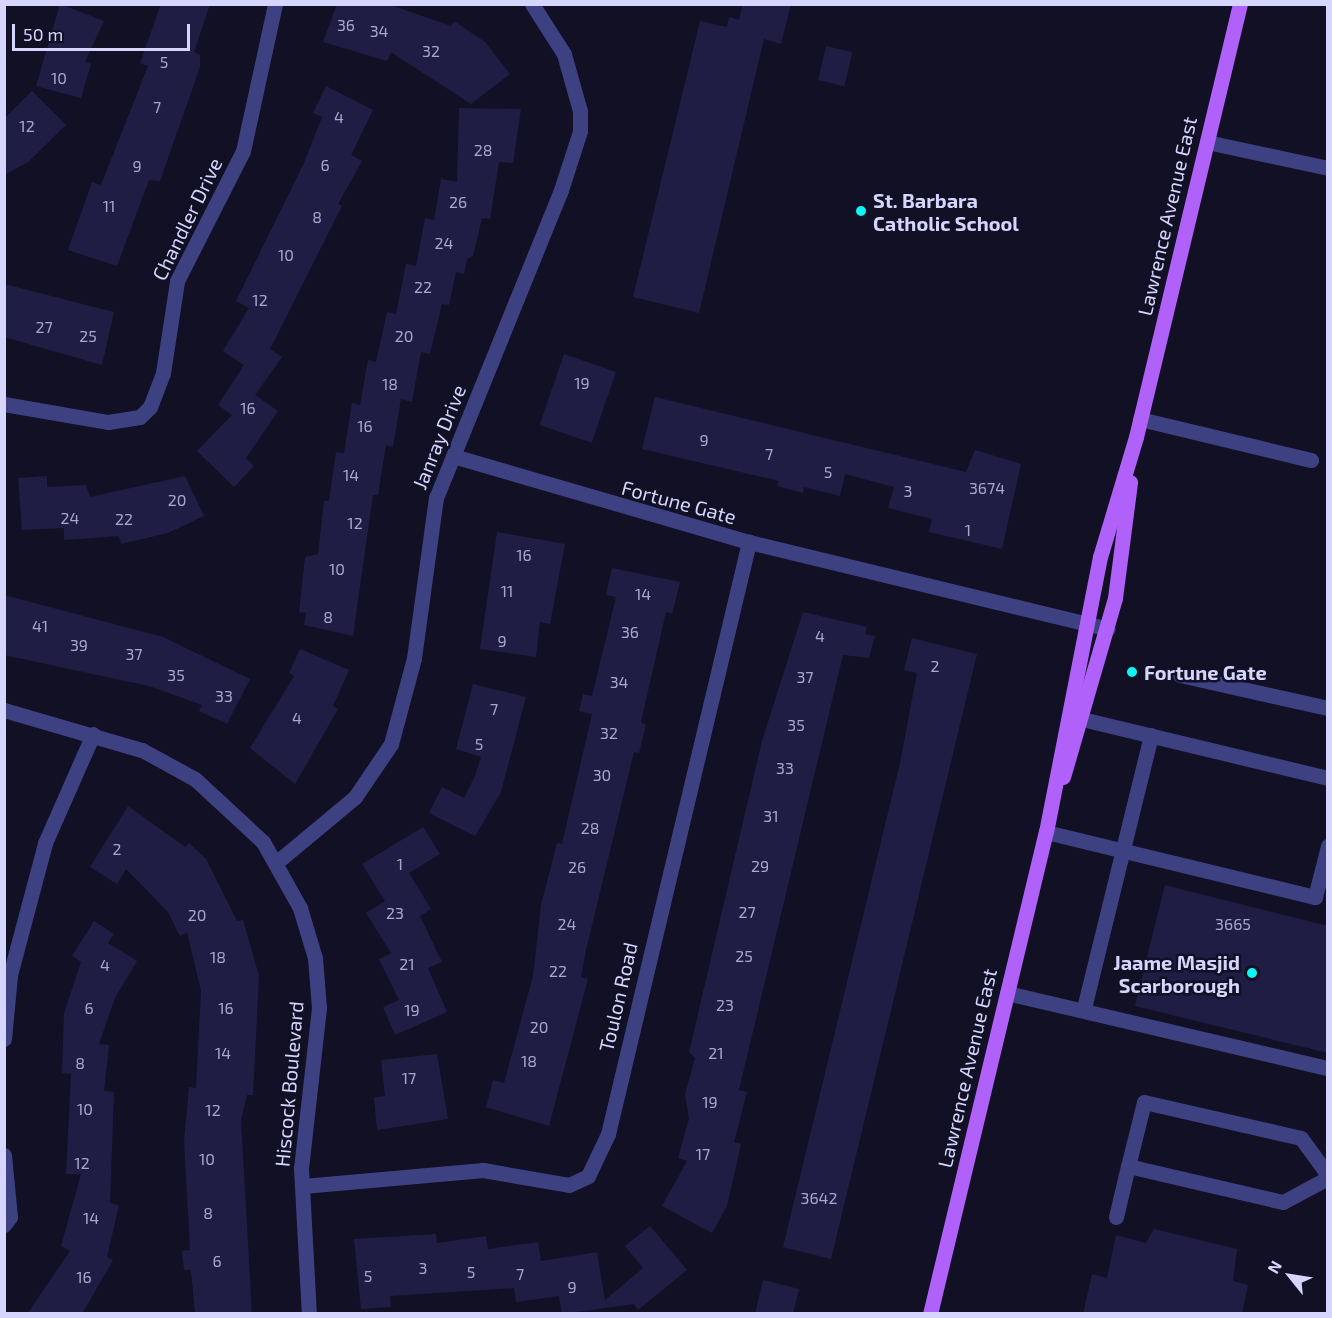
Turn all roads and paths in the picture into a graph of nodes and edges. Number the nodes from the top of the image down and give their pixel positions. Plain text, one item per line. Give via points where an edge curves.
1 (275, 4) edge
2 (532, 4) edge
3 (1240, 4) edge
4 (1207, 142) junction
5 (1328, 168) edge
6 (4, 404) edge
7 (1140, 419) junction
8 (1136, 437) junction
9 (453, 456) junction
10 (1311, 460) dead end
11 (749, 542) junction
12 (1085, 623) junction
13 (1108, 629) junction
14 (1180, 675) dead end
15 (1328, 708) edge
16 (4, 710) edge
17 (1082, 719) junction
18 (93, 734) junction
19 (1151, 735) junction
20 (1328, 778) edge
21 (1046, 832) junction
22 (1328, 846) edge
23 (1123, 852) junction
24 (277, 862) junction
25 (1321, 900) edge
26 (1007, 993) junction
27 (1084, 1008) junction
28 (4, 1039) edge
29 (1328, 1068) edge
30 (4, 1155) edge
31 (1128, 1166) junction
32 (1328, 1177) edge
33 (303, 1186) junction
34 (1116, 1218) dead end
35 (4, 1225) edge
36 (309, 1314) edge
37 (930, 1314) edge

1 - 6 street, Chandler Drive via 243,151 177,281 163,373 150,407 140,417 108,422
2 - 9 street, Janray Drive via 564,54 580,111 580,131 557,200
3 - 4 main road, Lawrence Avenue East
4 - 5 street
4 - 7 main road, Lawrence Avenue East
7 - 8 main road, Lawrence Avenue East
7 - 10 street
8 - 12 main road, Lawrence Avenue East
8 - 13 main road, Lawrence Avenue East
9 - 11 street, Fortune Gate
9 - 24 street, Janray Drive via 428,525 414,658 391,744 355,797
11 - 12 street, Fortune Gate
11 - 33 street, Toulon Road via 608,1134 588,1176 569,1185 483,1170
12 - 13 street, Fortune Gate
12 - 21 main road, Lawrence Avenue East
13 - 17 main road, Lawrence Avenue East
14 - 15 street
16 - 18 street, Hiscock Boulevard
17 - 19 street
17 - 21 main road, Lawrence Avenue East
18 - 24 street, Hiscock Boulevard via 142,750 195,780 244,821
18 - 28 street via 42,854 10,975
19 - 20 street
19 - 23 street
21 - 23 street
21 - 26 main road, Lawrence Avenue East
22 - 25 street
23 - 25 street
23 - 27 street
24 - 33 street, Hiscock Boulevard via 300,908 318,983 317,1045 303,1116
26 - 27 street
26 - 37 main road, Lawrence Avenue East
27 - 29 street
30 - 35 street via 10,1216
31 - 32 street via 1283,1202
31 - 32 street via 1144,1102 1300,1138
31 - 34 street
33 - 36 street, Hiscock Boulevard

